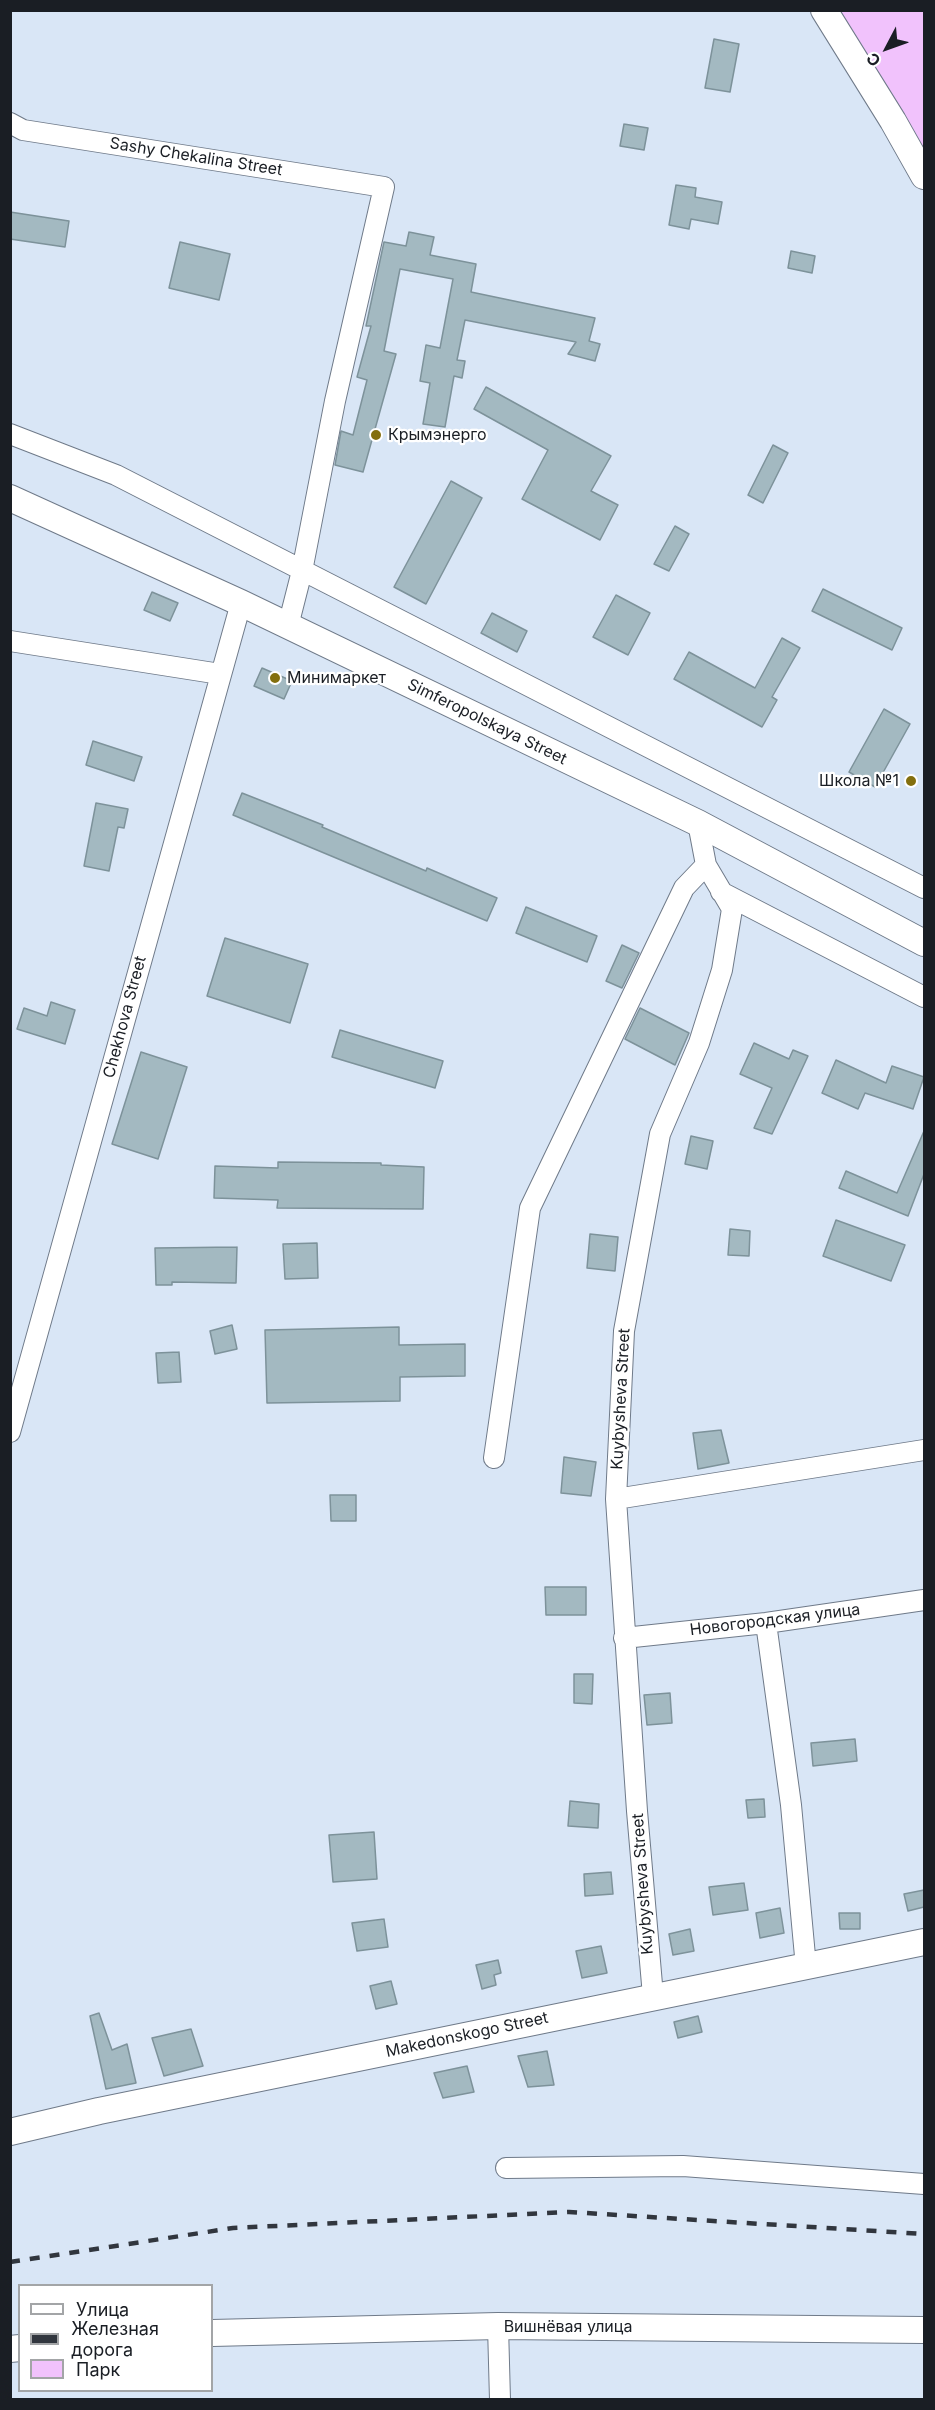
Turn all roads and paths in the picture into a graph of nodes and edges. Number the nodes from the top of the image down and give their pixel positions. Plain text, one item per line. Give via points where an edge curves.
1 (824, 10) edge
2 (10, 123) edge
3 (924, 176) edge
4 (10, 434) edge
5 (10, 498) edge
6 (302, 571) junction
7 (241, 603) junction
8 (288, 626) junction
9 (10, 641) edge
10 (220, 674) junction
11 (698, 823) junction
12 (706, 865) junction
13 (924, 888) edge
14 (721, 891) junction
15 (924, 943) edge
16 (924, 997) edge
17 (10, 1432) edge
18 (924, 1450) edge
19 (494, 1458) dead end
20 (616, 1499) junction
21 (924, 1600) edge
22 (766, 1623) junction
23 (624, 1638) junction
24 (924, 1942) edge
25 (806, 1967) junction
26 (653, 1996) junction
27 (10, 2132) edge
28 (506, 2168) dead end
29 (924, 2184) edge
30 (498, 2326) junction
31 (924, 2330) edge
32 (213, 2333) edge
33 (500, 2400) edge

1 - 3 main road
2 - 6 street, Sashy Chekalina Street via 23,130 384,187 335,401
4 - 6 street via 116,475
5 - 7 main road, Simferopolskaya Street
6 - 8 street
6 - 13 street
7 - 8 main road, Simferopolskaya Street
7 - 10 street, Chekhova Street
8 - 11 main road, Simferopolskaya Street
9 - 10 street
10 - 17 street, Chekhova Street
11 - 12 street, Kuybysheva Street
11 - 15 main road, Simferopolskaya Street
12 - 14 street, Kuybysheva Street
12 - 19 street via 684,888 530,1208
14 - 16 street
14 - 20 street, Kuybysheva Street via 732,909 722,970 699,1043 660,1134 624,1331
18 - 20 street
20 - 23 street, Kuybysheva Street
21 - 22 street, Новогородская улица
22 - 23 street, Новогородская улица
22 - 25 street via 791,1805
23 - 26 street, Kuybysheva Street
24 - 25 main road, Makedonskogo Street
25 - 26 main road, Makedonskogo Street
26 - 27 main road, Makedonskogo Street
28 - 29 street via 684,2166
30 - 31 main road, Вишнёвая улица
30 - 32 main road, Вишнёвая улица
30 - 33 street

